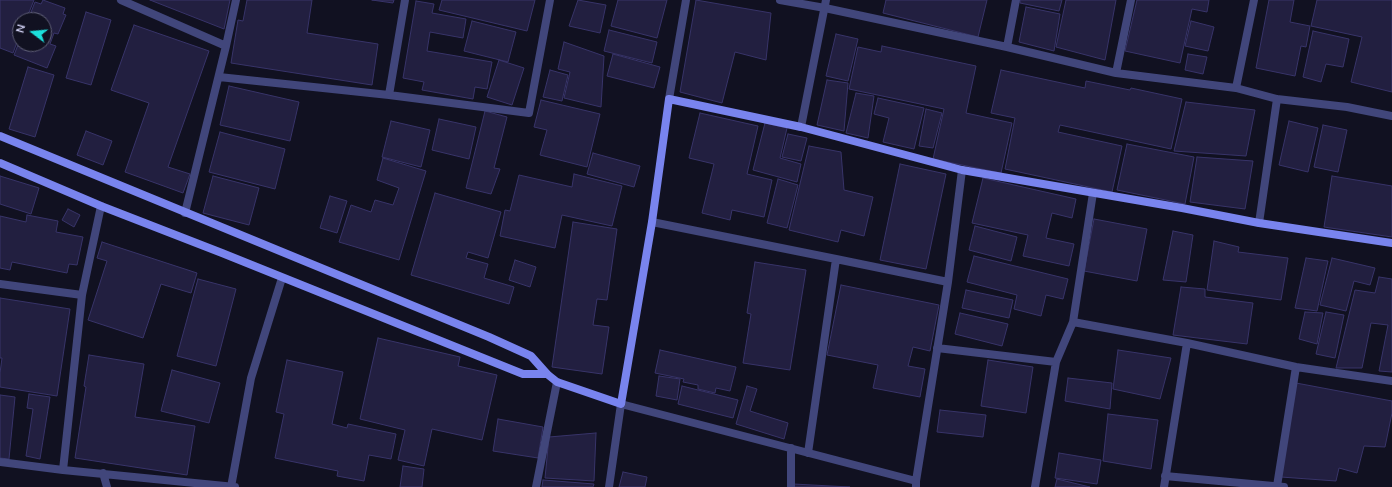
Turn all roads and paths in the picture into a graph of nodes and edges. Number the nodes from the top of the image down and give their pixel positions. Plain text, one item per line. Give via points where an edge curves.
1 (121, 0) edge
2 (236, 0) edge
3 (405, 0) edge
4 (550, 0) edge
5 (686, 0) edge
6 (780, 0) edge
7 (1016, 0) edge
8 (1131, 0) edge
9 (1254, 0) edge
10 (826, 4) edge
11 (226, 46) junction
12 (1007, 47) junction
13 (1116, 73) junction
14 (219, 77) junction
15 (1236, 88) junction
16 (389, 95) junction
17 (669, 99) junction
18 (1277, 99) junction
19 (1392, 116) edge
20 (801, 127) junction
21 (0, 136) edge
22 (0, 163) edge
23 (962, 170) junction
24 (1093, 193) junction
25 (101, 206) junction
26 (185, 213) junction
27 (652, 222) junction
28 (1259, 223) junction
29 (1392, 242) edge
30 (836, 259) junction
31 (282, 278) junction
32 (948, 282) junction
33 (0, 284) edge
34 (82, 295) junction
35 (1073, 322) junction
36 (1186, 343) junction
37 (937, 348) junction
38 (1056, 362) junction
39 (1296, 367) junction
40 (547, 374) junction
41 (1392, 380) edge
42 (557, 382) junction
43 (621, 404) junction
44 (791, 448) junction
45 (808, 453) junction
46 (0, 462) edge
47 (63, 470) junction
48 (102, 473) junction
49 (1165, 476) junction
50 (916, 484) edge
51 (1280, 486) edge
52 (107, 487) edge
53 (231, 487) edge
54 (235, 487) edge
55 (536, 487) edge
56 (609, 487) edge
57 (791, 487) edge
58 (1035, 487) edge
59 (1164, 487) edge

1 - 11 street
2 - 11 street
3 - 16 street
4 - 16 street via 529,113
5 - 17 street
6 - 10 street
7 - 12 street
8 - 13 street
9 - 15 street
10 - 12 street
10 - 20 street
11 - 14 street
12 - 13 street
13 - 15 street
14 - 16 street
14 - 26 street
15 - 18 street
17 - 20 street
17 - 27 street
18 - 19 street via 1347,107
18 - 28 street
20 - 23 street
21 - 26 street
22 - 25 street
23 - 24 street
23 - 32 street
24 - 28 street
24 - 35 street
25 - 31 street
25 - 34 street
26 - 40 street via 489,337 531,356
27 - 30 street
27 - 43 street
28 - 29 street
30 - 32 street
30 - 45 street
31 - 40 street via 523,374
31 - 53 street via 251,378
32 - 37 street
33 - 34 street
34 - 47 street
35 - 36 street
35 - 38 street
36 - 39 street
36 - 49 street
37 - 38 street
37 - 50 street
38 - 58 street
39 - 41 street
39 - 51 street
40 - 42 street
42 - 43 street
42 - 55 street
43 - 44 street
43 - 56 street
44 - 45 street
44 - 57 street
45 - 50 street
46 - 47 street
47 - 48 street
48 - 52 street
48 - 53 street
49 - 51 street
49 - 59 street
53 - 54 street

